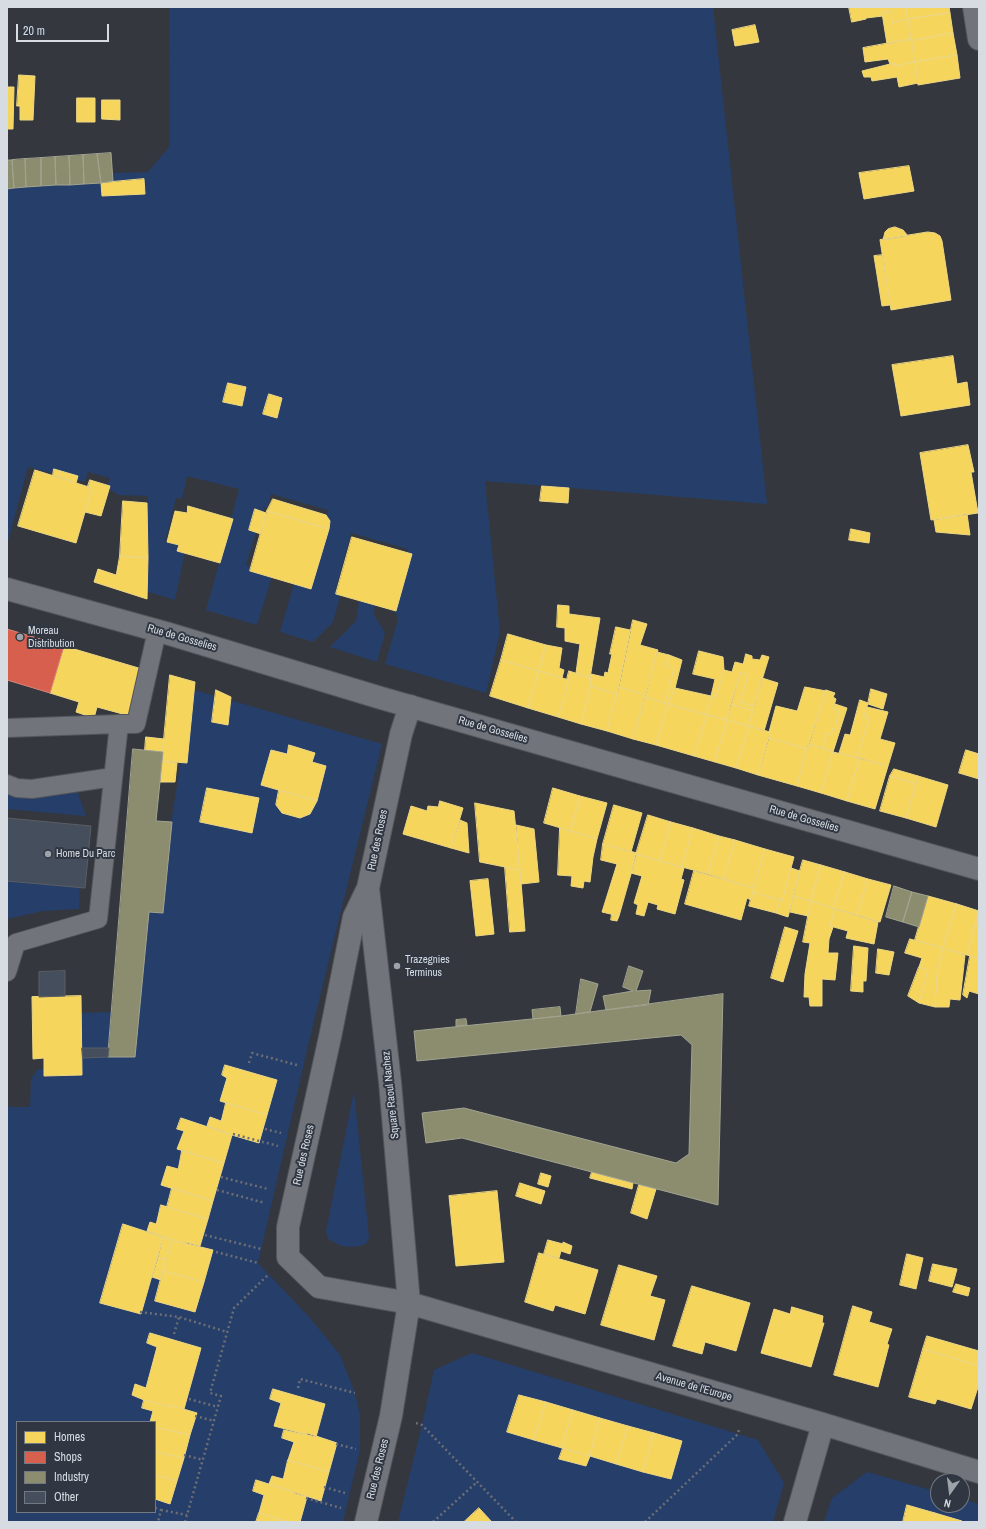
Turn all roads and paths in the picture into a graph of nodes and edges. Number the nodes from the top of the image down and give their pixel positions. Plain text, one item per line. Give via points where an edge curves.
1 (974, 7) edge
2 (979, 39) edge
3 (7, 589) edge
4 (157, 631) junction
5 (410, 706) junction
6 (119, 724) junction
7 (7, 728) edge
8 (113, 777) junction
9 (7, 784) edge
10 (979, 869) edge
11 (368, 888) junction
12 (7, 972) edge
13 (249, 1063) dead end
14 (303, 1067) dead end
15 (265, 1129) dead end
16 (233, 1134) dead end
17 (288, 1135) dead end
18 (284, 1148) dead end
19 (221, 1177) dead end
20 (217, 1190) dead end
21 (275, 1191) dead end
22 (272, 1204) dead end
23 (205, 1235) dead end
24 (261, 1249) dead end
25 (216, 1252) dead end
26 (288, 1257) junction
27 (258, 1263) dead end
28 (409, 1303) junction
29 (140, 1312) dead end
30 (179, 1317) junction
31 (227, 1332) junction
32 (174, 1334) dead end
33 (298, 1388) dead end
34 (355, 1393) dead end
35 (189, 1399) dead end
36 (746, 1402) junction
37 (218, 1407) junction
38 (196, 1416) dead end
39 (391, 1416) junction
40 (214, 1421) junction
41 (823, 1424) junction
42 (336, 1444) dead end
43 (360, 1450) dead end
44 (184, 1455) dead end
45 (203, 1460) junction
46 (979, 1472) edge
47 (477, 1482) junction
48 (324, 1487) dead end
49 (349, 1494) dead end
50 (306, 1498) dead end
51 (156, 1508) edge
52 (346, 1509) dead end
53 (161, 1510) junction
54 (187, 1515) junction
55 (158, 1522) edge
56 (185, 1522) edge
57 (366, 1522) edge
58 (433, 1522) edge
59 (516, 1522) edge
60 (645, 1522) edge
61 (795, 1522) edge

1 - 2 street
3 - 4 street, Rue de Gosselies
4 - 5 street, Rue de Gosselies
4 - 6 lane via 136,724
5 - 10 street, Rue de Gosselies
5 - 11 street, Rue des Roses via 401,734
6 - 7 lane
6 - 8 lane
8 - 9 lane via 32,789
8 - 12 lane via 98,919 16,943
11 - 26 street, Rue des Roses via 354,917 288,1227
11 - 28 street, Square Raoul Nachez via 390,1082
13 - 14 path via 252,1053
15 - 17 path
16 - 18 path
19 - 21 path
20 - 22 path
23 - 24 path
25 - 27 path
26 - 28 street via 319,1287
26 - 31 path via 234,1308
28 - 36 street, Avenue de l'Europe
28 - 39 street, Rue des Roses
29 - 30 path
30 - 31 path
30 - 32 path
31 - 37 path via 210,1393 221,1396
33 - 34 path via 300,1378
35 - 37 path
36 - 41 street, Avenue de l'Europe
36 - 60 path via 738,1434
37 - 40 path
38 - 40 path
39 - 47 path via 422,1425
39 - 57 street, Rue des Roses
40 - 45 path
41 - 46 street, Avenue de l'Europe
41 - 61 street
42 - 43 path
44 - 45 path
45 - 54 path
47 - 58 path
47 - 59 path
48 - 49 path
50 - 52 path
51 - 53 path
53 - 54 path
53 - 55 path
54 - 56 path

